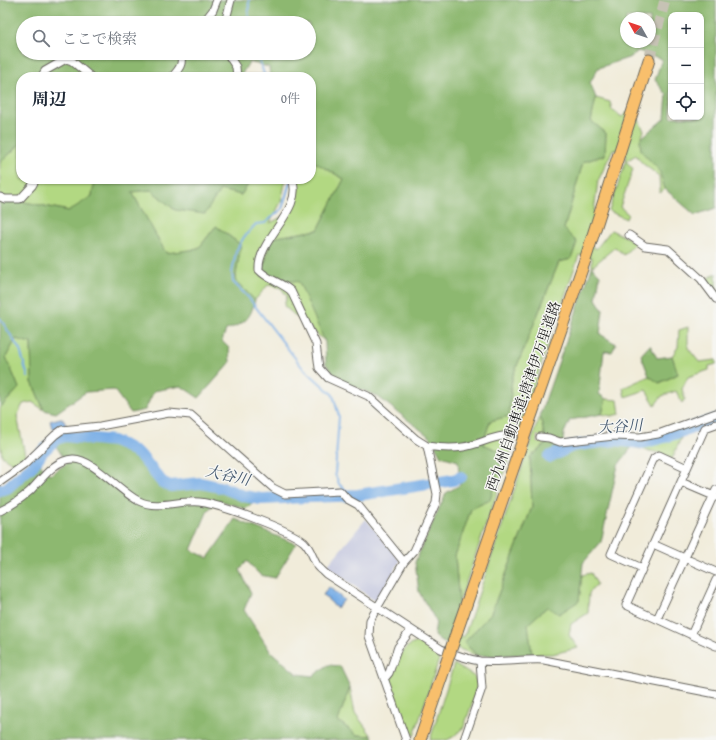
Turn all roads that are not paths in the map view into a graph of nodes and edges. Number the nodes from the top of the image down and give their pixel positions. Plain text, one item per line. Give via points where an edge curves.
1 (217, 0) edge
2 (231, 0) edge
3 (208, 16) edge
4 (227, 16) edge
5 (64, 60) edge
6 (69, 60) edge
7 (182, 60) edge
8 (232, 60) edge
9 (648, 60) tunnel mouth
10 (44, 72) edge
11 (85, 72) edge
12 (176, 72) edge
13 (237, 72) edge
14 (33, 184) edge
15 (294, 184) edge
16 (0, 197) edge
17 (629, 235) dead end
18 (716, 299) edge
19 (716, 413) edge
20 (716, 424) edge
21 (503, 436) tunnel mouth
22 (540, 437) tunnel mouth
23 (427, 446) junction
24 (687, 468) junction
25 (0, 482) edge
26 (681, 482) junction
27 (715, 494) edge
28 (0, 511) edge
29 (653, 544) junction
30 (685, 558) junction
31 (404, 562) junction
32 (642, 568) junction
33 (716, 572) edge
34 (716, 580) edge
35 (377, 608) junction
36 (657, 619) junction
37 (411, 630) junction
38 (691, 635) junction
39 (716, 646) edge
40 (480, 661) junction
41 (384, 679) junction
42 (716, 694) edge
43 (420, 739) edge
44 (406, 740) edge
45 (464, 740) edge

1 - 3 street
2 - 4 street
5 - 10 street
6 - 11 street
7 - 12 street
8 - 13 street
9 - 43 highway, 西九州自動車道;唐津伊万里道路, bridge via 586,257
14 - 16 street via 20,199
15 - 23 street via 295,189 286,214 269,239 258,263 258,270 291,291 316,344 319,368 328,378 368,396
17 - 18 street via 645,246 668,249 701,279
19 - 22 street via 640,438 614,436 560,442
20 - 24 street via 705,428
21 - 23 street via 464,447
23 - 31 street via 436,503 414,551
24 - 26 street
24 - 32 street via 659,455 654,458 611,554
25 - 31 street via 62,430 100,426 169,413 191,415 273,488 285,494 340,491 358,505
26 - 27 street
26 - 29 street
27 - 30 street
28 - 35 street via 10,507 29,491 51,468 62,461 74,458 87,463 140,502 155,505 200,502 221,506 295,536 311,550 317,565 326,574
29 - 30 street
29 - 32 street
30 - 33 street
30 - 36 street
31 - 35 street
32 - 36 street via 626,605
34 - 38 street
35 - 37 street
35 - 41 street via 370,620 369,636
36 - 38 street
37 - 40 street via 441,649
37 - 41 street via 398,647 389,674
38 - 39 street
40 - 42 street via 544,660
40 - 45 street via 482,688
41 - 44 street

